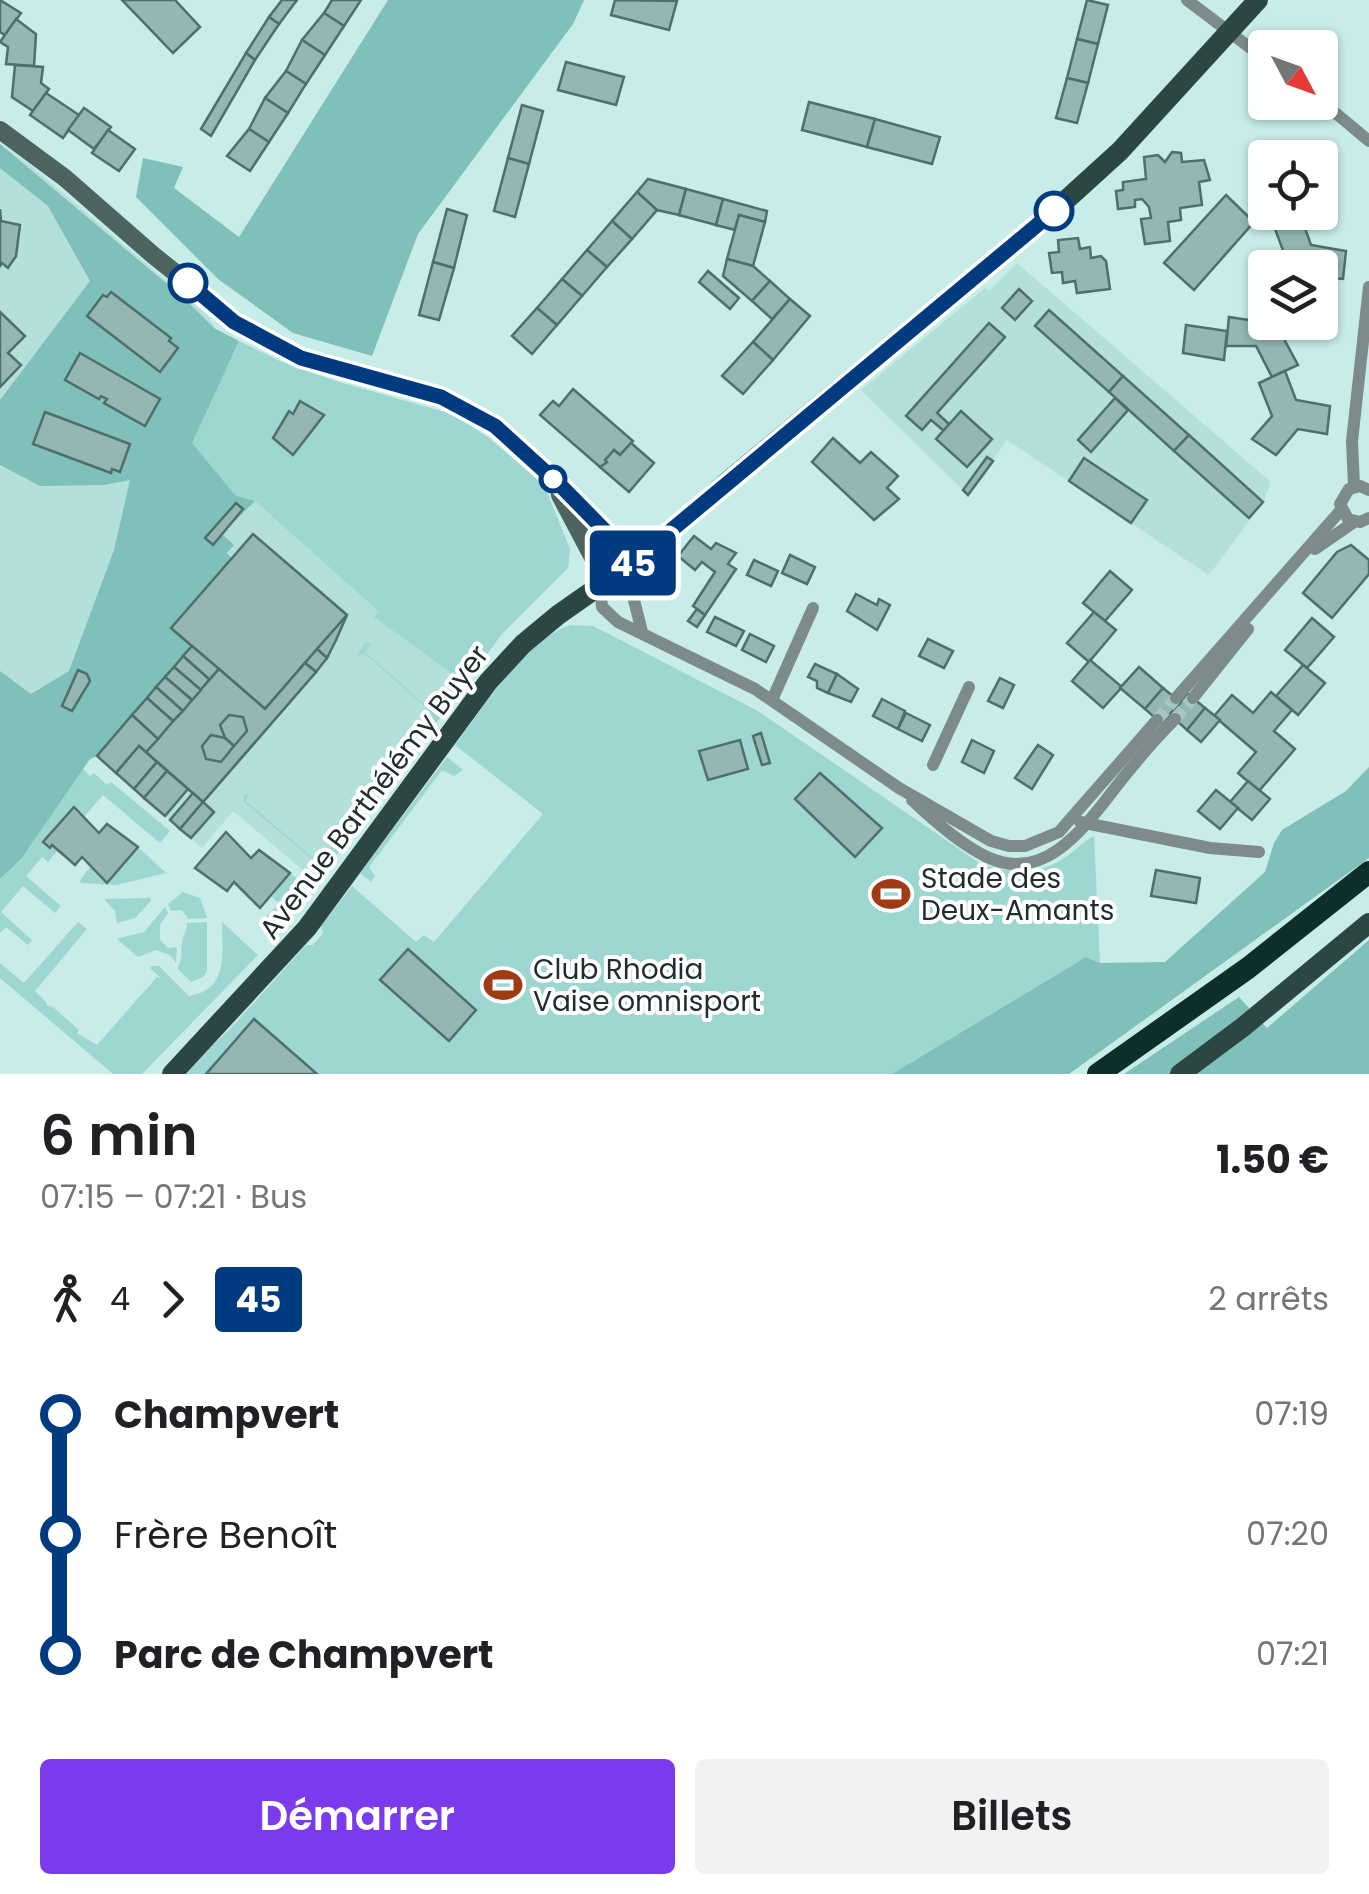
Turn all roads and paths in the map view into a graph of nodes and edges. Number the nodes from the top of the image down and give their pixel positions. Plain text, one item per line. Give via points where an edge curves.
1 (1186, 0) edge
2 (1258, 0) edge
3 (1229, 32) junction
4 (1248, 46) edge
5 (1338, 115) edge
6 (0, 130) edge
7 (1369, 142) edge
8 (1369, 287) edge
9 (551, 477) junction
10 (1354, 486) junction
11 (1369, 490) edge
12 (1341, 510) junction
13 (1369, 518) edge
14 (1354, 522) junction
15 (626, 568) junction
16 (600, 586) junction
17 (812, 608) dead end
18 (642, 632) junction
19 (968, 687) dead end
20 (1176, 698) tunnel mouth
21 (1193, 698) tunnel mouth
22 (772, 700) junction
23 (1157, 720) tunnel mouth
24 (1175, 720) tunnel mouth
25 (934, 765) dead end
26 (899, 788) junction
27 (1070, 820) junction
28 (1087, 823) junction
29 (1259, 852) dead end
30 (1369, 872) edge
31 (1369, 923) edge
32 (172, 1074) edge
33 (1098, 1074) edge
34 (1180, 1074) edge

1 - 3 street
2 - 3 main road, Avenue Barthélémy Buyer
3 - 4 street
3 - 15 main road, Avenue Barthélémy Buyer via 1120,151 1042,221
5 - 7 street
6 - 9 street via 234,322 301,358 468,410
8 - 10 street via 1352,441
9 - 15 street via 616,542
9 - 16 street via 597,565
10 - 11 street
10 - 12 street via 1341,498
12 - 14 street
12 - 20 street
13 - 14 street
14 - 21 street via 1308,558
15 - 16 main road, Avenue Barthélémy Buyer
15 - 18 street
16 - 18 street via 602,608
16 - 32 main road, Avenue Barthélémy Buyer via 522,644 488,682 307,928
17 - 22 street
18 - 22 street
19 - 25 street
22 - 26 street
23 - 27 street
24 - 28 street
26 - 27 street via 1009,846 1044,841
26 - 28 street via 973,848 1009,862 1047,857
27 - 28 street
28 - 29 street
30 - 33 highway
31 - 34 main road

